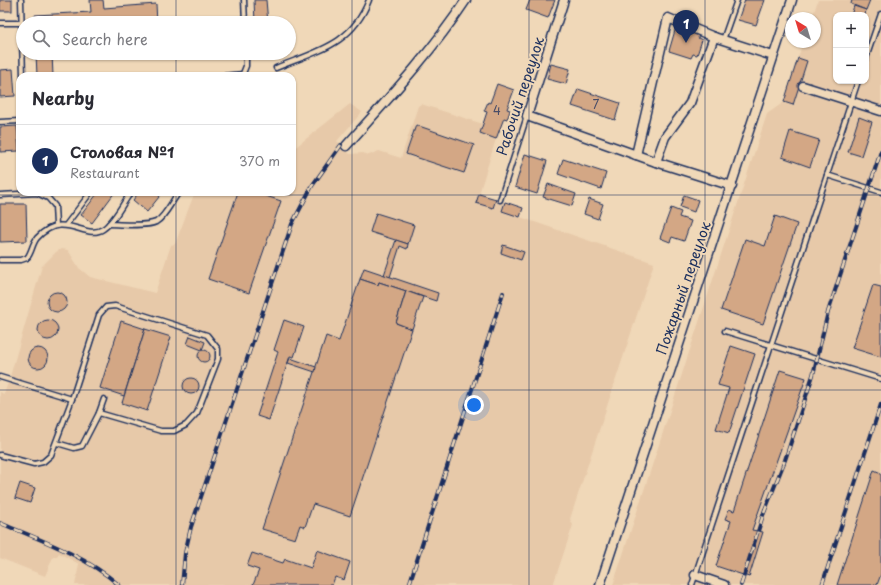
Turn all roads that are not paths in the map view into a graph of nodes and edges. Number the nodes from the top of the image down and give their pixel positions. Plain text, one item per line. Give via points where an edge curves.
1 (21, 0) edge
2 (244, 0) edge
3 (369, 0) edge
4 (466, 0) edge
5 (564, 0) edge
6 (737, 0) edge
7 (792, 0) edge
8 (881, 14) edge
9 (22, 16) edge
10 (245, 16) edge
11 (0, 23) edge
12 (16, 23) edge
13 (714, 37) junction
14 (723, 40) junction
15 (869, 49) edge
16 (773, 56) junction
17 (296, 59) edge
18 (23, 60) edge
19 (246, 60) edge
20 (294, 60) edge
21 (276, 68) dead end
22 (23, 72) edge
23 (243, 72) edge
24 (857, 84) edge
25 (803, 86) dead end
26 (851, 101) junction
27 (881, 111) edge
28 (527, 116) junction
29 (16, 121) edge
30 (0, 122) edge
31 (346, 146) dead end
32 (636, 155) junction
33 (656, 162) junction
34 (827, 175) junction
35 (732, 186) junction
36 (881, 192) edge
37 (16, 194) edge
38 (0, 195) edge
39 (44, 196) edge
40 (88, 196) edge
41 (128, 196) edge
42 (176, 196) edge
43 (500, 200) dead end
44 (109, 224) junction
45 (56, 225) junction
46 (66, 225) junction
47 (0, 260) edge
48 (725, 331) dead end
49 (772, 345) junction
50 (0, 377) edge
51 (881, 379) edge
52 (72, 399) junction
53 (104, 399) dead end
54 (99, 413) junction
55 (57, 443) junction
56 (0, 455) edge
57 (695, 575) junction
58 (600, 585) edge
59 (692, 585) edge
60 (724, 585) edge

1 - 9 lane
2 - 10 lane
3 - 17 lane via 352,30 340,40
4 - 31 street via 421,61
5 - 28 street, Рабочий переулок
6 - 14 lane
7 - 16 street, Пожарный переулок
8 - 15 lane
11 - 12 lane
13 - 14 street
13 - 32 street via 668,18
13 - 33 street via 690,103 665,137
14 - 16 street
16 - 35 street, Пожарный переулок
18 - 22 lane
19 - 23 lane
20 - 21 lane
24 - 26 lane
25 - 26 street
26 - 27 street
26 - 34 lane
28 - 32 street
28 - 43 lane, Рабочий переулок
29 - 30 lane
32 - 33 street
33 - 35 street
34 - 36 lane
34 - 49 lane
35 - 58 street, Пожарный переулок
37 - 38 lane
39 - 45 lane via 56,206
40 - 46 lane
41 - 44 lane
42 - 44 lane via 155,222
44 - 46 lane via 98,231
45 - 46 lane
45 - 47 lane via 36,239 28,258
48 - 49 lane
49 - 51 lane
49 - 57 lane
50 - 52 lane
52 - 54 lane via 99,314 106,307 115,306 201,333 215,343 218,354 216,365 200,406 186,425 174,431 161,431
52 - 55 lane
53 - 54 lane
54 - 55 lane via 80,448
55 - 56 lane via 51,455 38,464
57 - 59 lane
57 - 60 street

